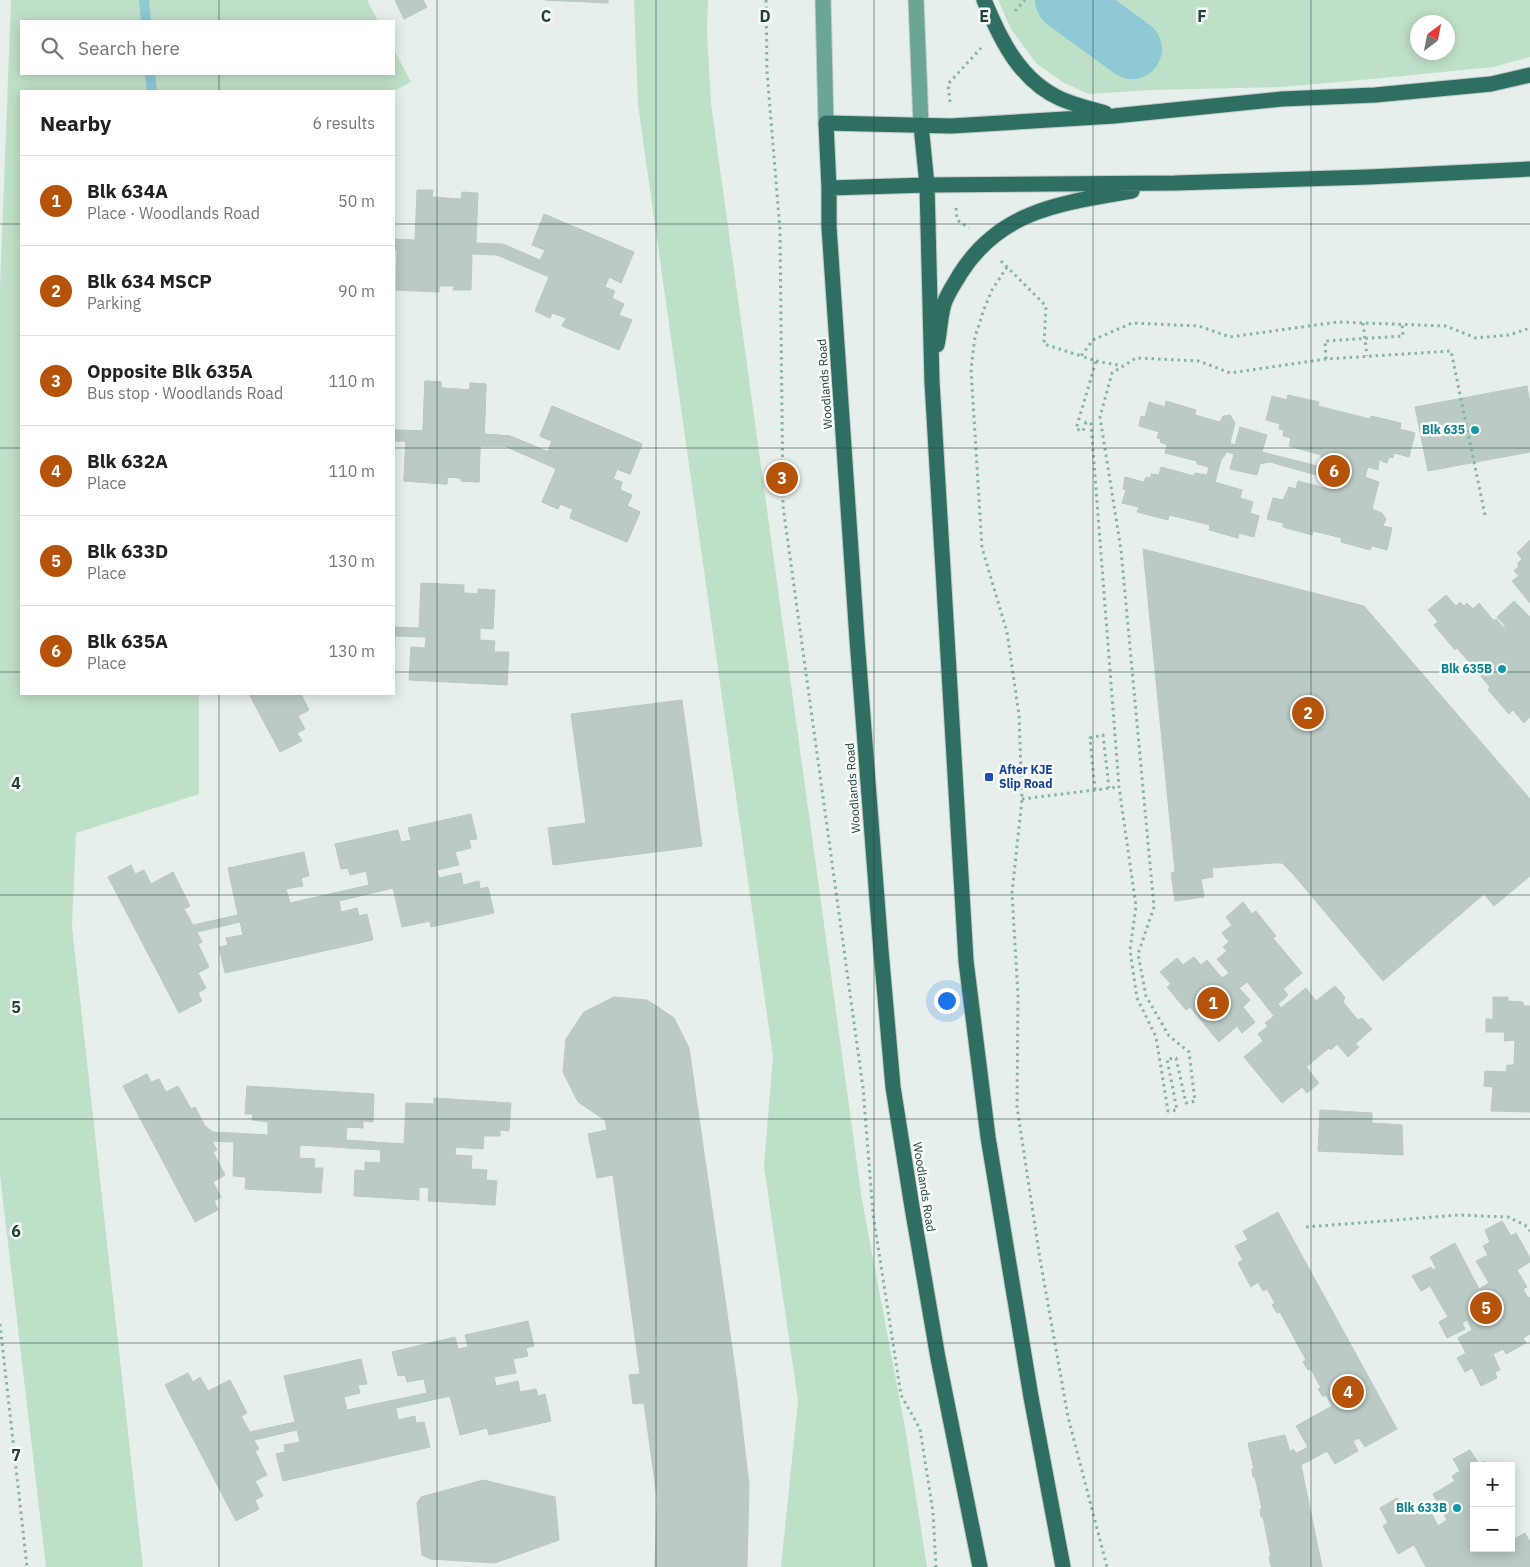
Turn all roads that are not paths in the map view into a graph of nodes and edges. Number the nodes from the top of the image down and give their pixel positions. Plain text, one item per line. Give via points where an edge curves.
1 (822, 0) edge
2 (916, 0) edge
3 (984, 0) edge
4 (1530, 75) edge
5 (1114, 116) junction
6 (826, 123) junction
7 (921, 125) junction
8 (1530, 169) edge
9 (1175, 183) junction
10 (927, 185) junction
11 (829, 188) junction
12 (932, 382) junction
13 (980, 1567) edge
14 (1063, 1567) edge

1 - 6 main road, Woodlands Road
2 - 7 main road
3 - 5 highway via 1010,54 1031,81 1060,99
4 - 5 highway via 1491,84 1375,95 1282,99
5 - 7 highway
6 - 7 highway
6 - 11 highway, Woodlands Road
7 - 10 highway
8 - 9 highway
9 - 10 highway
9 - 12 highway via 1060,203 1002,230 985,243 965,266 944,303
10 - 11 highway
10 - 12 highway
11 - 13 highway, Woodlands Road via 858,648 893,1086 936,1349
12 - 14 highway via 966,961 990,1146 1030,1397

